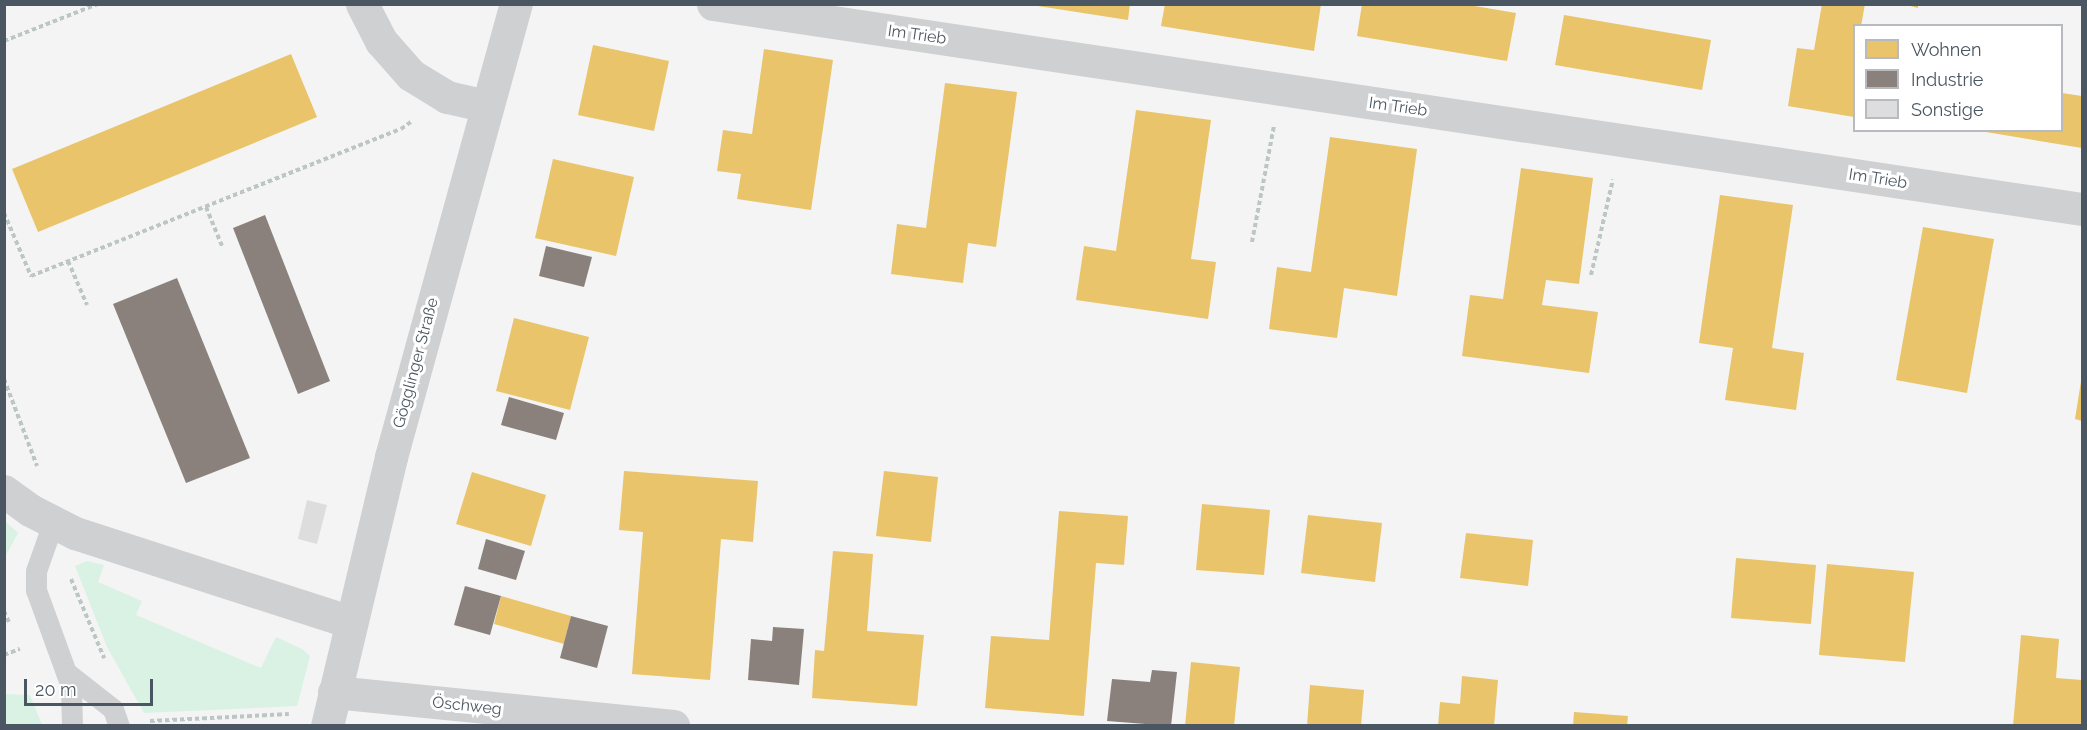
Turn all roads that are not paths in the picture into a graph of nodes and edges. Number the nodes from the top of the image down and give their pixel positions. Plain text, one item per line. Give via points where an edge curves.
1 (362, 4) edge
2 (516, 4) edge
3 (713, 4) edge
4 (487, 106) junction
5 (2082, 209) edge
6 (4, 491) edge
7 (53, 523) junction
8 (350, 622) junction
9 (67, 673) junction
10 (334, 692) junction
11 (129, 723) edge
12 (72, 725) edge
13 (327, 726) edge
14 (673, 726) edge

1 - 4 street via 381,41 411,75 447,97
2 - 4 street, Gögglinger Straße
3 - 5 street, Im Trieb
4 - 8 street, Gögglinger Straße
6 - 7 street
7 - 8 street
7 - 9 lane via 36,571 36,590
8 - 10 street, Gögglinger Straße
9 - 11 lane
9 - 12 lane via 73,699
10 - 13 street, Gögglinger Straße
10 - 14 street, Öschweg

